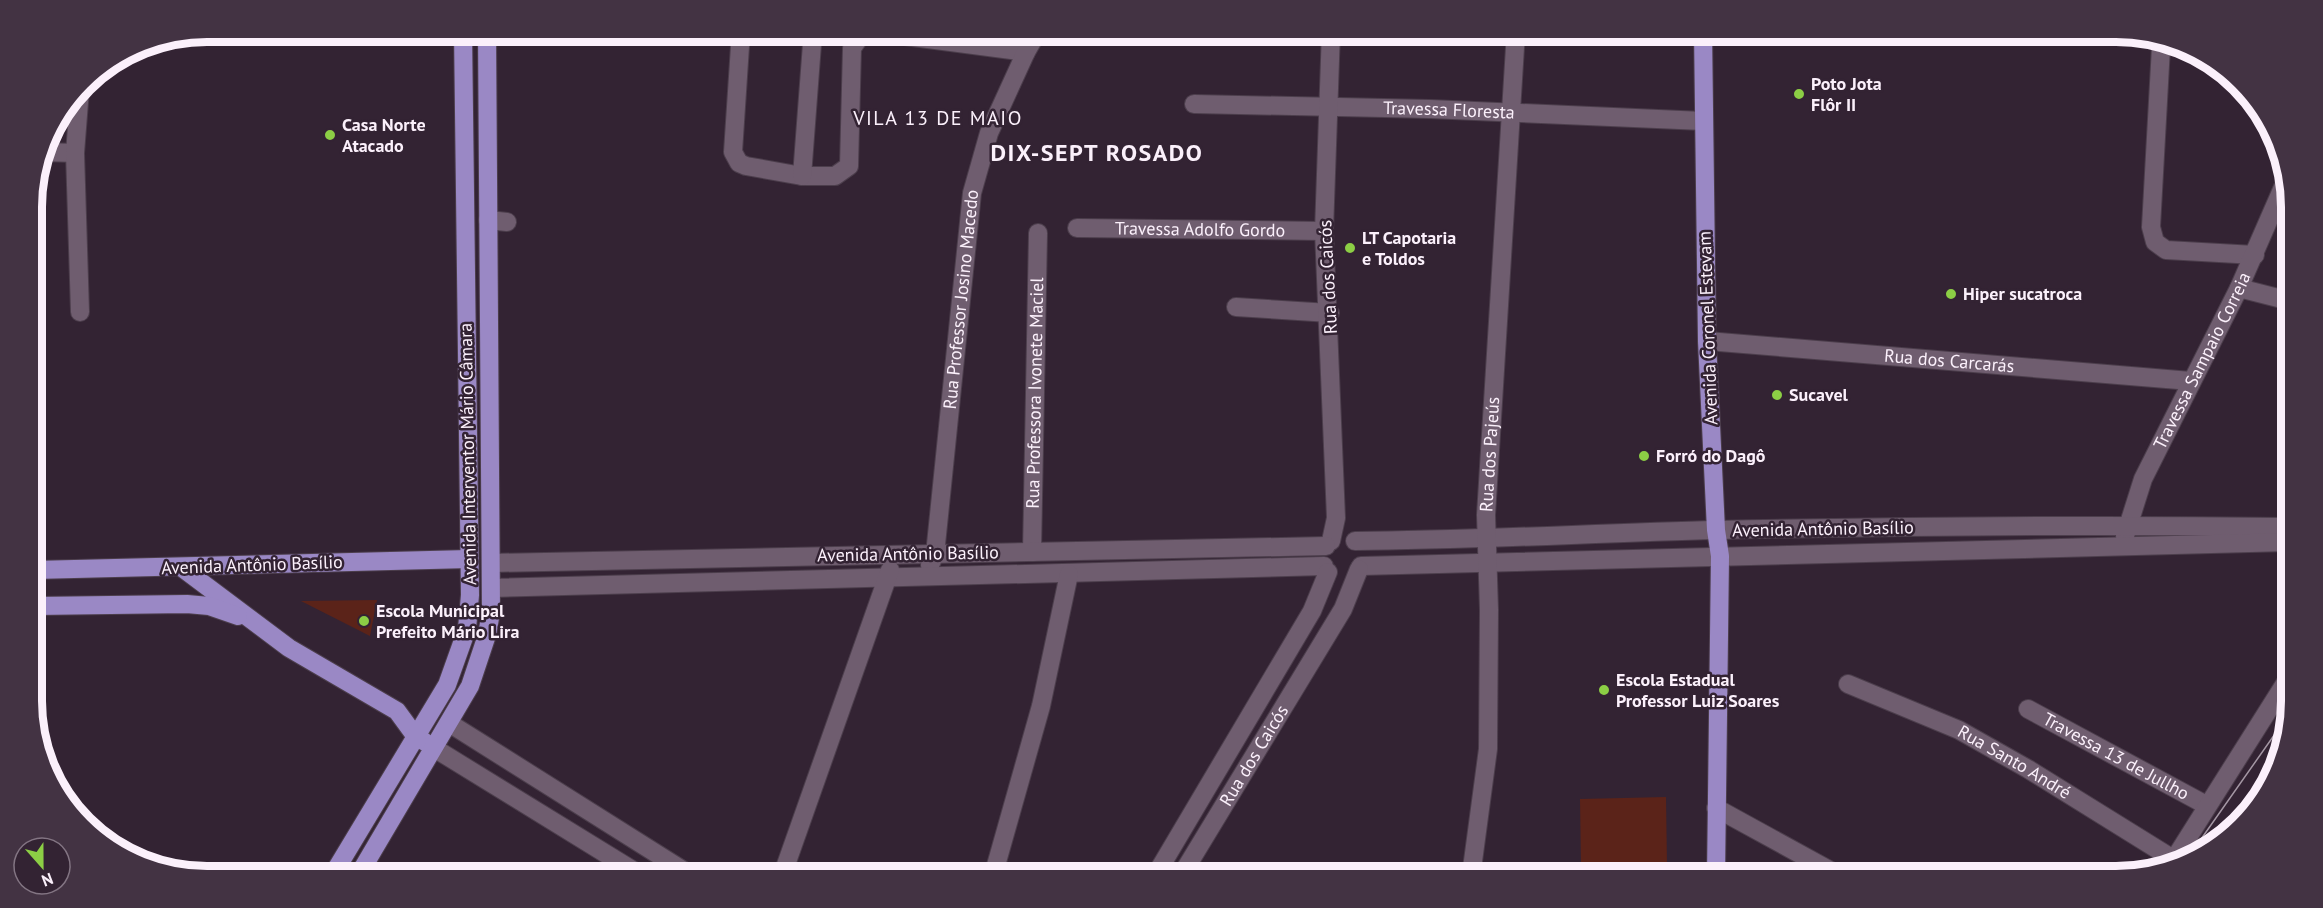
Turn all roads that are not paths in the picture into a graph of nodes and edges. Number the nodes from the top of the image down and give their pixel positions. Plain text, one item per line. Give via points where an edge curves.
1 (463, 42) edge
2 (487, 42) edge
3 (740, 42) edge
4 (812, 42) edge
5 (854, 42) edge
6 (954, 42) edge
7 (1032, 42) edge
8 (1330, 42) edge
9 (1515, 42) edge
10 (1703, 42) edge
11 (2161, 49) edge
12 (1026, 52) junction
13 (79, 103) edge
14 (1194, 104) dead end
15 (1328, 106) junction
16 (1510, 112) junction
17 (1703, 121) junction
18 (52, 152) edge
19 (75, 153) junction
20 (802, 176) junction
21 (2280, 195) edge
22 (465, 215) junction
23 (488, 219) junction
24 (507, 222) dead end
25 (1077, 228) dead end
26 (1324, 231) junction
27 (1038, 233) dead end
28 (2254, 255) junction
29 (2239, 288) junction
30 (2281, 299) edge
31 (1236, 307) dead end
32 (80, 312) dead end
33 (1330, 313) junction
34 (1707, 341) junction
35 (2191, 381) junction
36 (1336, 518) junction
37 (2127, 525) junction
38 (2281, 526) edge
39 (1716, 530) junction
40 (1352, 540) junction
41 (1486, 540) junction
42 (2281, 542) edge
43 (1328, 544) junction
44 (2124, 546) junction
45 (1032, 552) junction
46 (935, 554) junction
47 (897, 555) junction
48 (1720, 556) junction
49 (469, 559) junction
50 (491, 563) junction
51 (1488, 563) junction
52 (182, 567) junction
53 (1360, 568) junction
54 (1326, 569) junction
55 (42, 570) edge
56 (1069, 574) junction
57 (925, 578) junction
58 (886, 579) junction
59 (491, 588) junction
60 (42, 606) edge
61 (256, 624) junction
62 (1848, 684) dead end
63 (2281, 690) edge
64 (2028, 709) dead end
65 (397, 711) junction
66 (430, 713) junction
67 (450, 723) junction
68 (416, 737) junction
69 (434, 748) junction
70 (2206, 806) junction
71 (1716, 808) junction
72 (2177, 854) edge
73 (2170, 856) edge
74 (338, 866) edge
75 (364, 866) edge
76 (626, 866) edge
77 (674, 866) edge
78 (786, 866) edge
79 (996, 866) edge
80 (1161, 866) edge
81 (1187, 866) edge
82 (1472, 866) edge
83 (1716, 866) edge
84 (1821, 866) edge

1 - 22 main road, Avenida Interventor Mário Câmara
2 - 23 main road, Avenida Interventor Mário Câmara
3 - 20 street via 735,158 746,166
4 - 20 street
5 - 20 street via 850,158 844,172 829,178
6 - 12 street
7 - 12 street, Rua Professor Josino Macedo
8 - 15 street, Rua dos Caicós
9 - 16 street, Rua dos Pajeús
10 - 17 main road, Avenida Coronel Estevam
11 - 28 street via 2151,227 2155,242 2166,250
12 - 46 street, Rua Professor Josino Macedo via 989,133 972,193
13 - 19 street
14 - 15 street, Travessa Floresta
15 - 16 street, Travessa Floresta
15 - 26 street, Rua dos Caicós
16 - 17 street, Travessa Floresta
16 - 41 street, Rua dos Pajeús
17 - 34 main road, Avenida Coronel Estevam
18 - 19 street
19 - 32 street
21 - 28 street, Travessa Sampaio Correia
22 - 23 main road
22 - 49 main road, Avenida Interventor Mário Câmara
23 - 24 street
23 - 50 main road, Avenida Interventor Mário Câmara
25 - 26 street, Travessa Adolfo Gordo
26 - 33 street, Rua dos Caicós
27 - 45 street, Rua Professora Ivonete Maciel
28 - 29 street, Travessa Sampaio Correia
29 - 30 street
29 - 35 street, Travessa Sampaio Correia
31 - 33 street
33 - 36 street, Rua dos Caicós
34 - 35 street, Rua dos Carcarás
34 - 39 main road, Avenida Coronel Estevam
35 - 37 street, Travessa Sampaio Correia via 2143,479
36 - 40 street
36 - 43 street, Rua dos Caicós
37 - 38 street, Avenida Antônio Basílio
37 - 39 street, Avenida Antônio Basílio
37 - 44 street, Travessa Sampaio Correia
39 - 41 street, Avenida Antônio Basílio
39 - 48 main road, Avenida Coronel Estevam
40 - 41 street, Avenida Antônio Basílio
40 - 43 street
40 - 53 street via 1362,552
41 - 51 street, Rua dos Pajeús
42 - 44 street, Avenida Antônio Basílio
43 - 45 street, Avenida Antônio Basílio
43 - 54 street via 1323,553
44 - 48 street, Avenida Antônio Basílio
45 - 46 street, Avenida Antônio Basílio
46 - 47 street, Avenida Antônio Basílio
46 - 57 street, Rua Professor Josino Macedo
47 - 50 street, Avenida Antônio Basílio
47 - 58 street
48 - 51 street, Avenida Antônio Basílio
48 - 71 main road, Avenida Coronel Estevam
49 - 52 main road, Avenida Antônio Basílio
49 - 66 main road, Avenida Interventor Mário Câmara via 467,629 447,685
50 - 59 main road, Avenida Interventor Mário Câmara
51 - 53 street, Avenida Antônio Basílio
51 - 82 street, Rua dos Pajeús via 1488,749
52 - 55 main road, Avenida Antônio Basílio
52 - 61 main road
53 - 54 street via 1348,578 1334,576
53 - 81 street, Rua dos Caicós via 1342,609
54 - 56 street, Avenida Antônio Basílio
54 - 80 street, Rua dos Caicós via 1312,611
56 - 57 street, Avenida Antônio Basílio
56 - 79 street via 1041,706
57 - 58 street, Avenida Antônio Basílio
58 - 59 street, Avenida Antônio Basílio
58 - 78 street
59 - 67 main road, Avenida Interventor Mário Câmara via 491,612 481,655
60 - 61 main road, Avenida Antônio Basílio via 187,604 209,606
61 - 65 main road
62 - 73 street, Rua Santo André via 1959,730
63 - 70 street
64 - 70 street, Travessa 13 de Jullho
65 - 66 main road
65 - 68 main road
66 - 67 main road
66 - 68 main road, Avenida Interventor Mário Câmara
67 - 69 main road, Avenida Interventor Mário Câmara
67 - 77 street
68 - 69 main road
68 - 74 main road, Avenida Interventor Mário Câmara
69 - 75 main road, Avenida Interventor Mário Câmara
69 - 76 street
70 - 72 street
71 - 83 main road, Avenida Coronel Estevam
71 - 84 street

